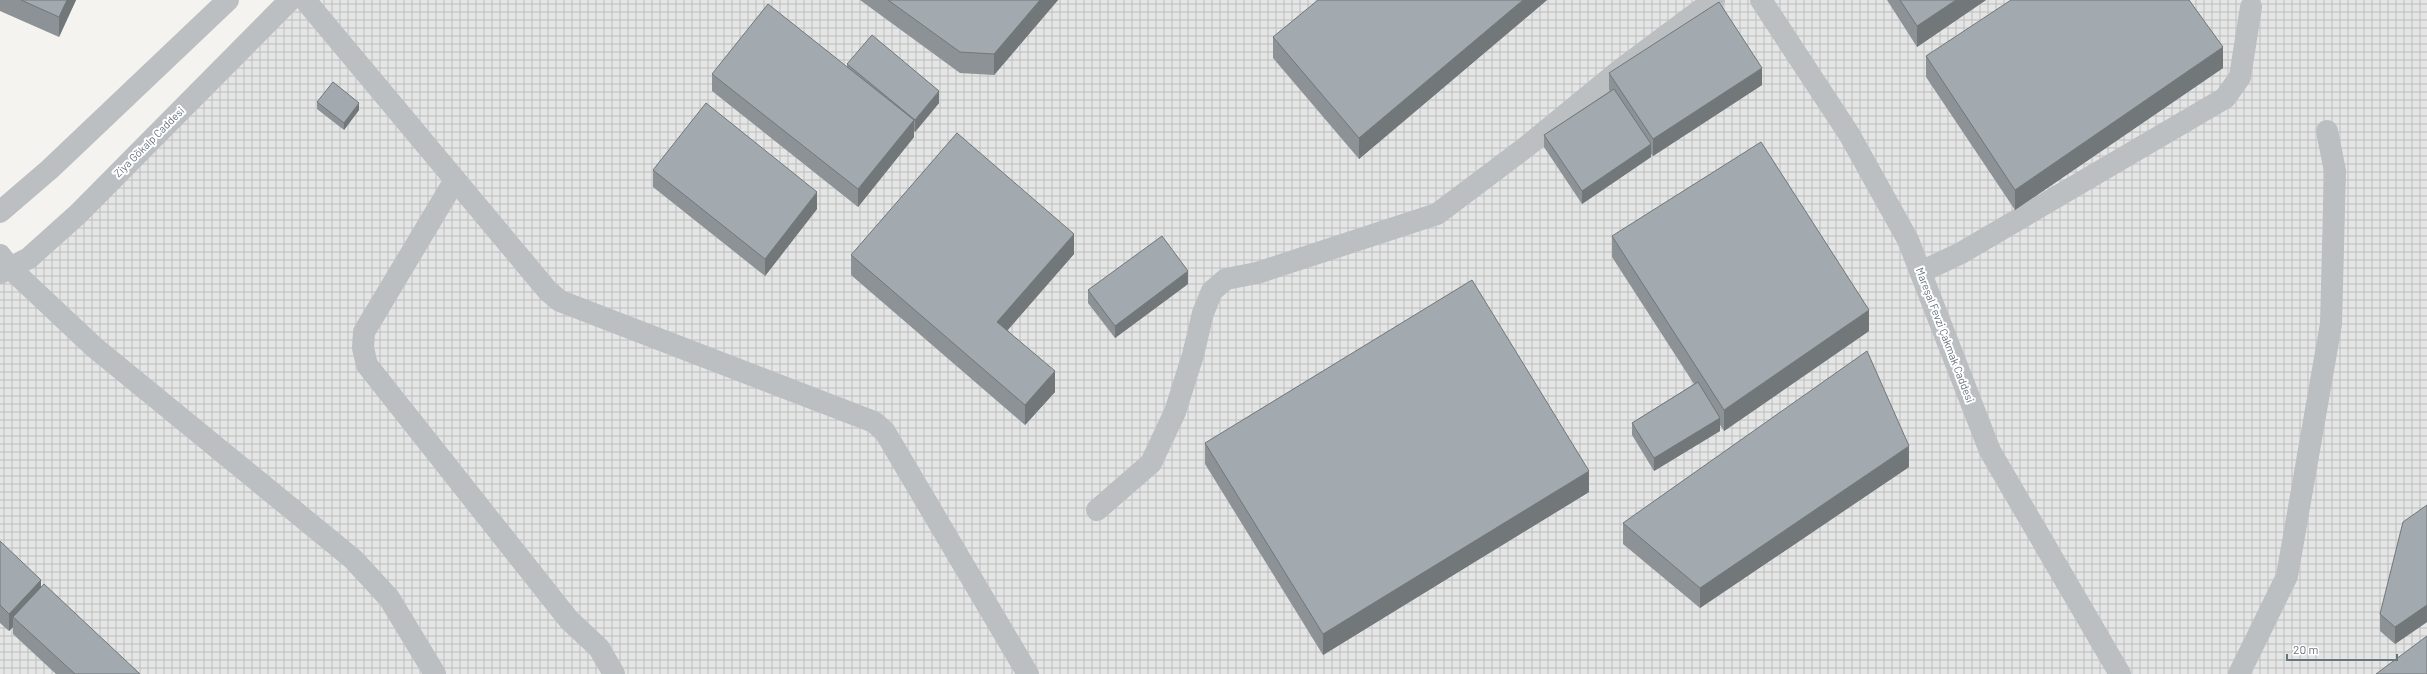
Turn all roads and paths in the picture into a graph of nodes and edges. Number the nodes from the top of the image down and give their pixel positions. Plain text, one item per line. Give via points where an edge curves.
1 (228, 0) edge
2 (290, 0) edge
3 (305, 0) edge
4 (1714, 0) edge
5 (1761, 0) edge
6 (2251, 7) dead end
7 (2327, 131) dead end
8 (455, 180) junction
9 (0, 212) edge
10 (3, 265) edge
11 (1921, 272) junction
12 (1097, 510) dead end
13 (435, 674) edge
14 (614, 674) edge
15 (1028, 674) edge
16 (2120, 674) edge
17 (2239, 674) edge

1 - 9 street via 50,169
2 - 10 street, Ziya Gökalp Caddesi via 78,214 29,258
3 - 8 street
4 - 12 street via 1620,70 1526,148 1437,214 1258,273 1226,279 1221,283 1212,291 1203,313 1175,412 1151,463
5 - 11 street, Mareşal Fevzi Çakmak Caddesi via 1849,134 1908,240
6 - 11 street via 2240,78 2225,98 1961,253
7 - 17 street via 2335,171 2331,324 2287,576
8 - 14 street via 364,332 363,348 367,365 569,620 599,648
8 - 15 street via 548,291 560,301 874,422 885,432
10 - 13 street via 94,347 353,559 389,598
11 - 16 street, Mareşal Fevzi Çakmak Caddesi via 1990,451

